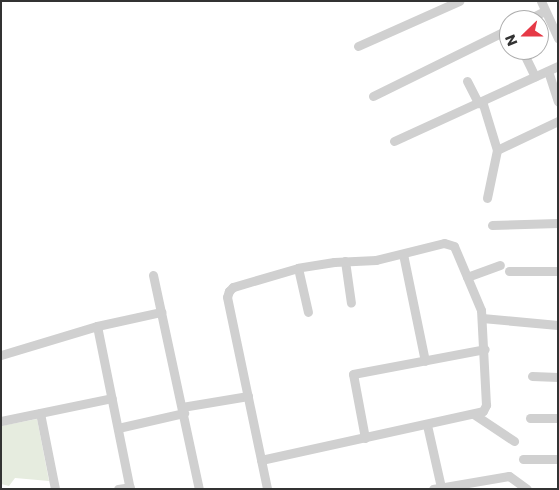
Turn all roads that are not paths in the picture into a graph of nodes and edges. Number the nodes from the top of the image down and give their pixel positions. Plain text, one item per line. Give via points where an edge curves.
1 (459, 1) edge
2 (549, 21) edge
3 (499, 34) edge
4 (558, 38) edge
5 (358, 46) dead end
6 (527, 60) edge
7 (558, 66) edge
8 (548, 71) junction
9 (535, 77) junction
10 (467, 81) dead end
11 (373, 96) dead end
12 (558, 101) edge
13 (480, 102) junction
14 (558, 121) edge
15 (394, 141) dead end
16 (497, 150) junction
17 (487, 198) dead end
18 (558, 222) edge
19 (492, 225) dead end
20 (403, 254) junction
21 (345, 261) junction
22 (500, 265) dead end
23 (298, 268) junction
24 (509, 271) dead end
25 (558, 271) edge
26 (153, 275) dead end
27 (467, 277) junction
28 (351, 303) dead end
29 (161, 312) junction
30 (308, 312) dead end
31 (482, 318) junction
32 (558, 325) edge
33 (97, 326) junction
34 (485, 349) junction
35 (1, 355) edge
36 (425, 361) junction
37 (532, 376) dead end
38 (558, 377) edge
39 (248, 396) junction
40 (112, 398) junction
41 (183, 410) junction
42 (40, 413) junction
43 (475, 415) junction
44 (530, 418) dead end
45 (558, 418) edge
46 (1, 421) edge
47 (427, 426) junction
48 (118, 428) junction
49 (366, 438) junction
50 (514, 441) dead end
51 (523, 459) dead end
52 (558, 459) edge
53 (261, 460) junction
54 (130, 488) edge
55 (437, 488) edge
56 (55, 489) edge
57 (118, 489) edge
58 (199, 489) edge
59 (267, 489) edge
60 (527, 489) edge

1 - 5 street
2 - 4 street
3 - 11 street
6 - 9 street
7 - 8 street
8 - 9 street
8 - 12 street
9 - 13 street
10 - 13 street
13 - 15 street
13 - 16 street
14 - 16 street
16 - 17 street
18 - 19 street
20 - 21 street via 367,262
20 - 27 street via 450,242
20 - 36 street
21 - 23 street
21 - 28 street
22 - 27 street
23 - 30 street
23 - 39 street via 233,287 229,291
24 - 25 street
26 - 29 street
27 - 31 street
29 - 33 street
29 - 41 street
31 - 32 street
31 - 34 street
33 - 35 street
33 - 40 street
34 - 36 street
34 - 43 street via 486,405
36 - 49 street via 353,374
37 - 38 street
39 - 41 street
39 - 53 street
40 - 42 street
40 - 48 street
41 - 48 street
41 - 58 street
42 - 46 street
42 - 56 street
43 - 47 street
43 - 50 street
44 - 45 street
47 - 49 street
47 - 55 street
48 - 54 street
49 - 53 street
51 - 52 street
53 - 59 street
54 - 57 street
55 - 60 street via 508,476

